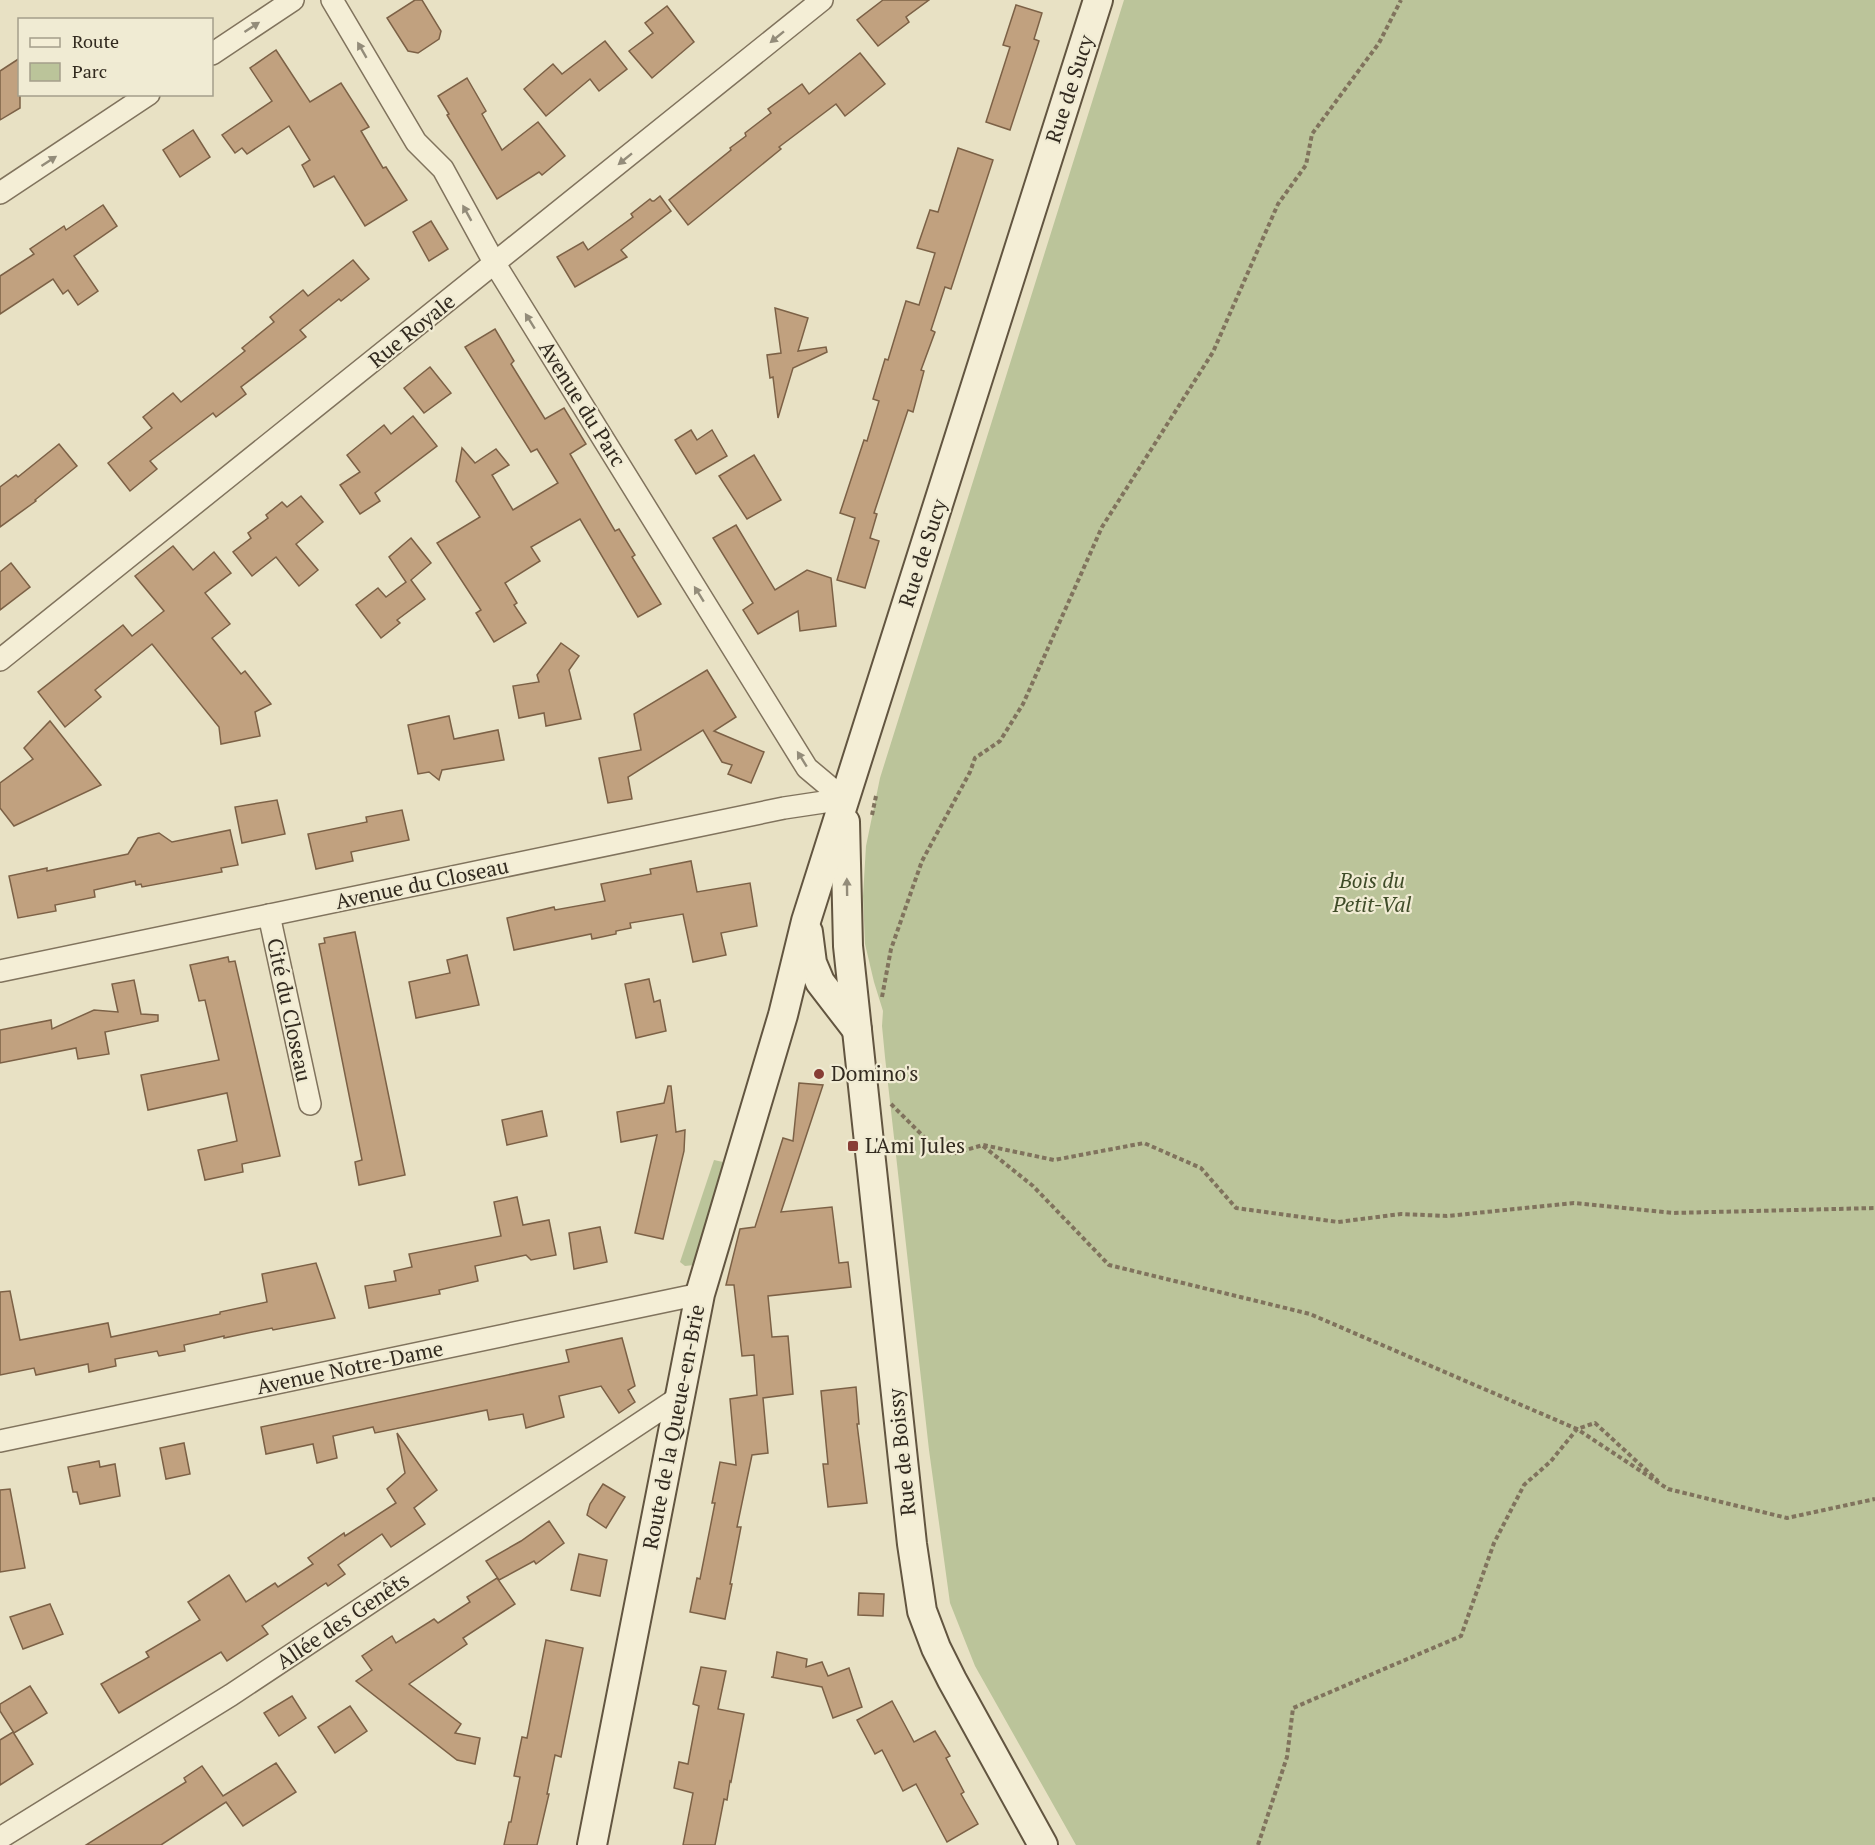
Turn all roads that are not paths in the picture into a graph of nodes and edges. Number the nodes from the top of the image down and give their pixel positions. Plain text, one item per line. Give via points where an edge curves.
1 (293, 0) edge
2 (332, 0) edge
3 (822, 0) edge
4 (1098, 0) edge
5 (213, 53) edge
6 (146, 96) edge
7 (0, 193) edge
8 (495, 264) junction
9 (0, 660) edge
10 (844, 799) junction
11 (269, 915) junction
12 (806, 921) junction
13 (848, 946) junction
14 (0, 971) edge
15 (820, 982) junction
16 (783, 1015) junction
17 (857, 1030) junction
18 (310, 1104) dead end
19 (700, 1294) junction
20 (681, 1396) junction
21 (0, 1441) edge
22 (0, 1838) edge
23 (592, 1845) edge
24 (1043, 1845) edge

5 -> 1 street
8 -> 2 street, Avenue du Parc via 443,169 416,142
3 -> 8 street, Rue Royale
4 - 10 main road, Rue de Sucy
7 -> 6 street
8 - 9 street, Rue Royale
10 -> 8 street, Avenue du Parc via 807,768
10 - 11 street, Avenue du Closeau via 783,808
10 - 12 main road, Rue de Sucy
13 -> 10 main road, Rue de Boissy
11 - 14 street, Avenue du Closeau
11 - 18 street, Cité du Closeau
12 - 15 main road via 812,963
12 - 16 main road, Rue de Sucy
13 - 15 main road
13 - 17 main road, Rue de Boissy
15 - 16 main road
15 - 17 main road
16 - 19 main road, Route de la Queue-en-Brie
17 - 24 main road, Rue de Boissy via 922,1611 952,1680
19 - 20 main road, Route de la Queue-en-Brie
19 - 21 street, Avenue Notre-Dame
20 - 22 street, Allée des Genêts via 231,1695
20 - 23 main road, Route de la Queue-en-Brie

